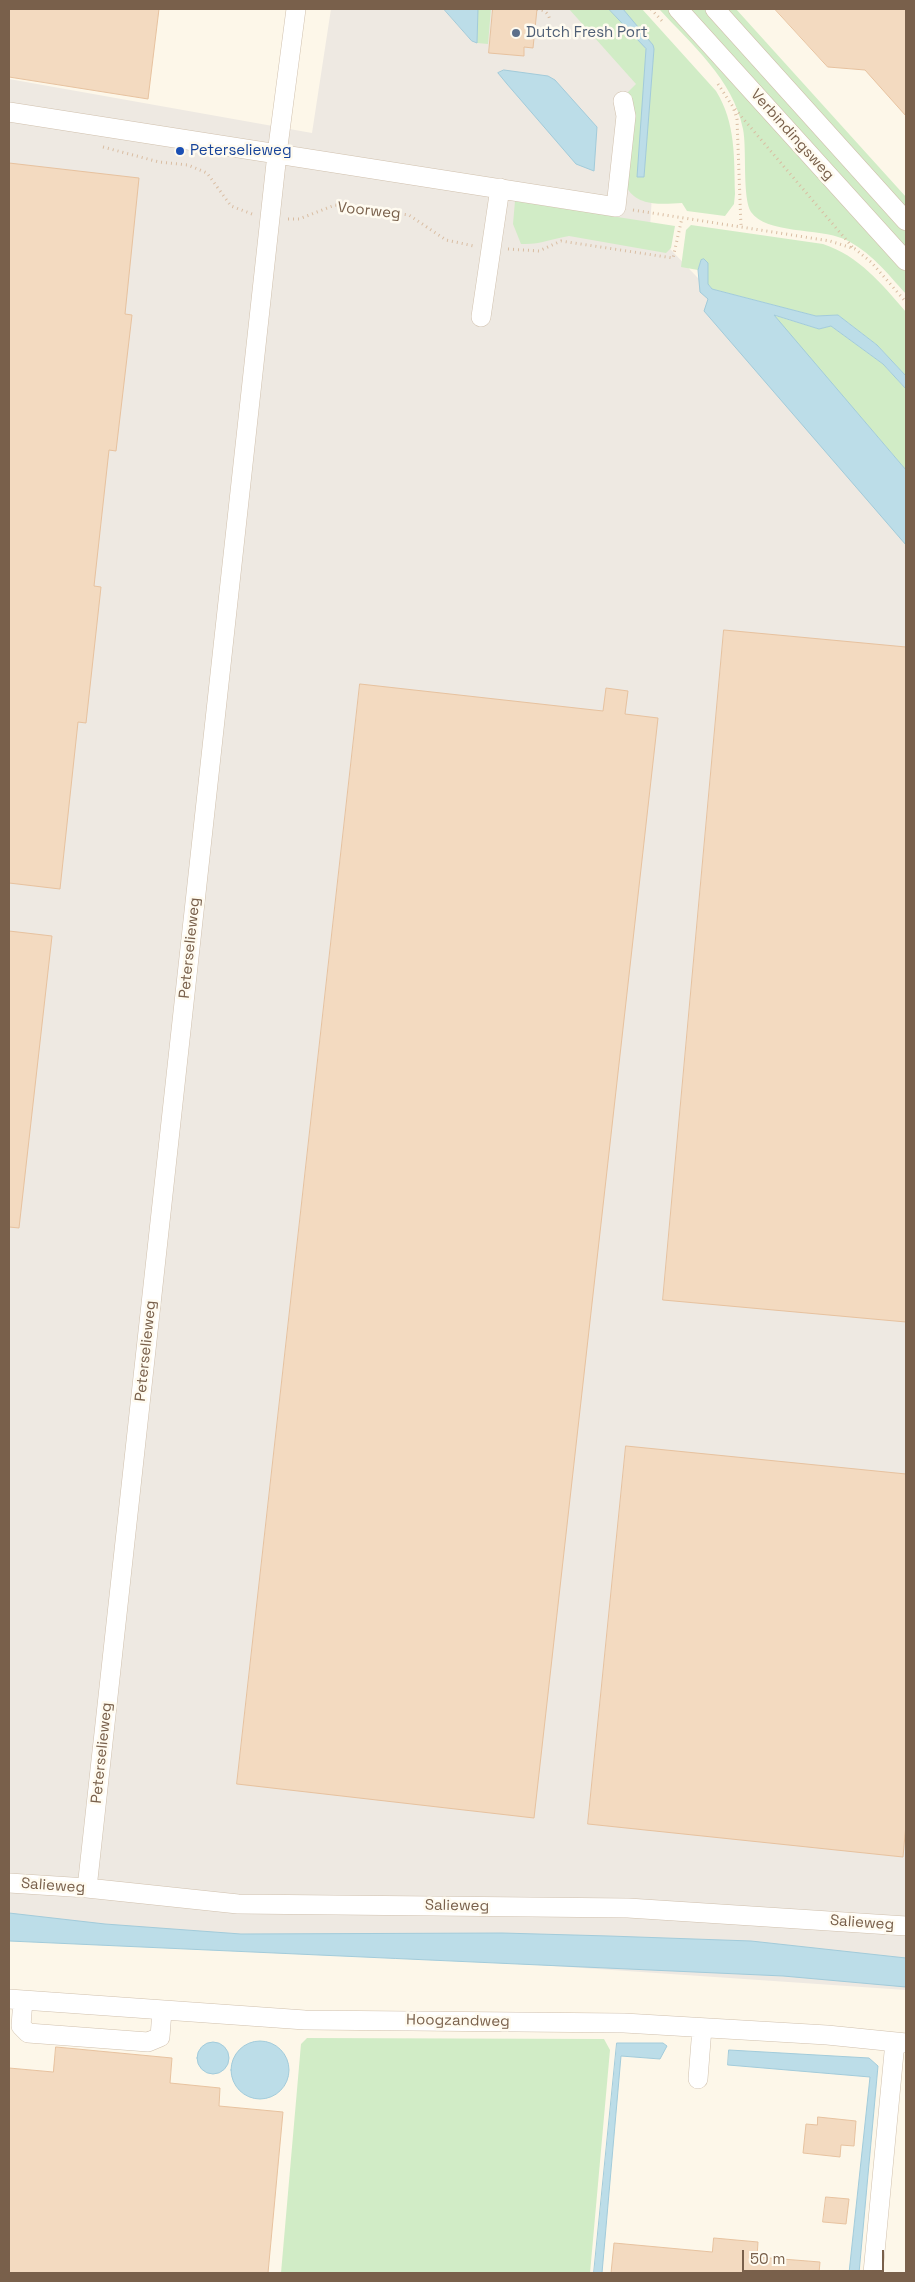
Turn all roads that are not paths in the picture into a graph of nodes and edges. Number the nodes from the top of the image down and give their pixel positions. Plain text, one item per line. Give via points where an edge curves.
1 (296, 9) edge
2 (678, 9) edge
3 (715, 9) edge
4 (623, 101) dead end
5 (9, 112) edge
6 (277, 154) junction
7 (500, 188) junction
8 (906, 221) edge
9 (906, 261) edge
10 (481, 317) dead end
11 (9, 1883) edge
12 (88, 1888) junction
13 (906, 1926) edge
14 (16, 2000) edge
15 (162, 2011) junction
16 (702, 2028) junction
17 (901, 2043) edge
18 (698, 2079) dead end
19 (872, 2273) edge

1 - 6 street, Peterselieweg
2 - 9 street, Verbindingsweg
3 - 8 street, Verbindingsweg
4 - 7 street via 626,116 616,207
5 - 6 street
6 - 7 street
6 - 12 street, Peterselieweg
7 - 10 street
11 - 12 street, Salieweg
12 - 13 street, Salieweg via 238,1904 628,1908
14 - 15 street, Hoogzandweg
14 - 15 street via 21,2026 28,2033 148,2042 160,2037
15 - 16 street, Hoogzandweg via 305,2020 624,2023
16 - 17 street, Hoogzandweg
16 - 18 street
17 - 19 street

